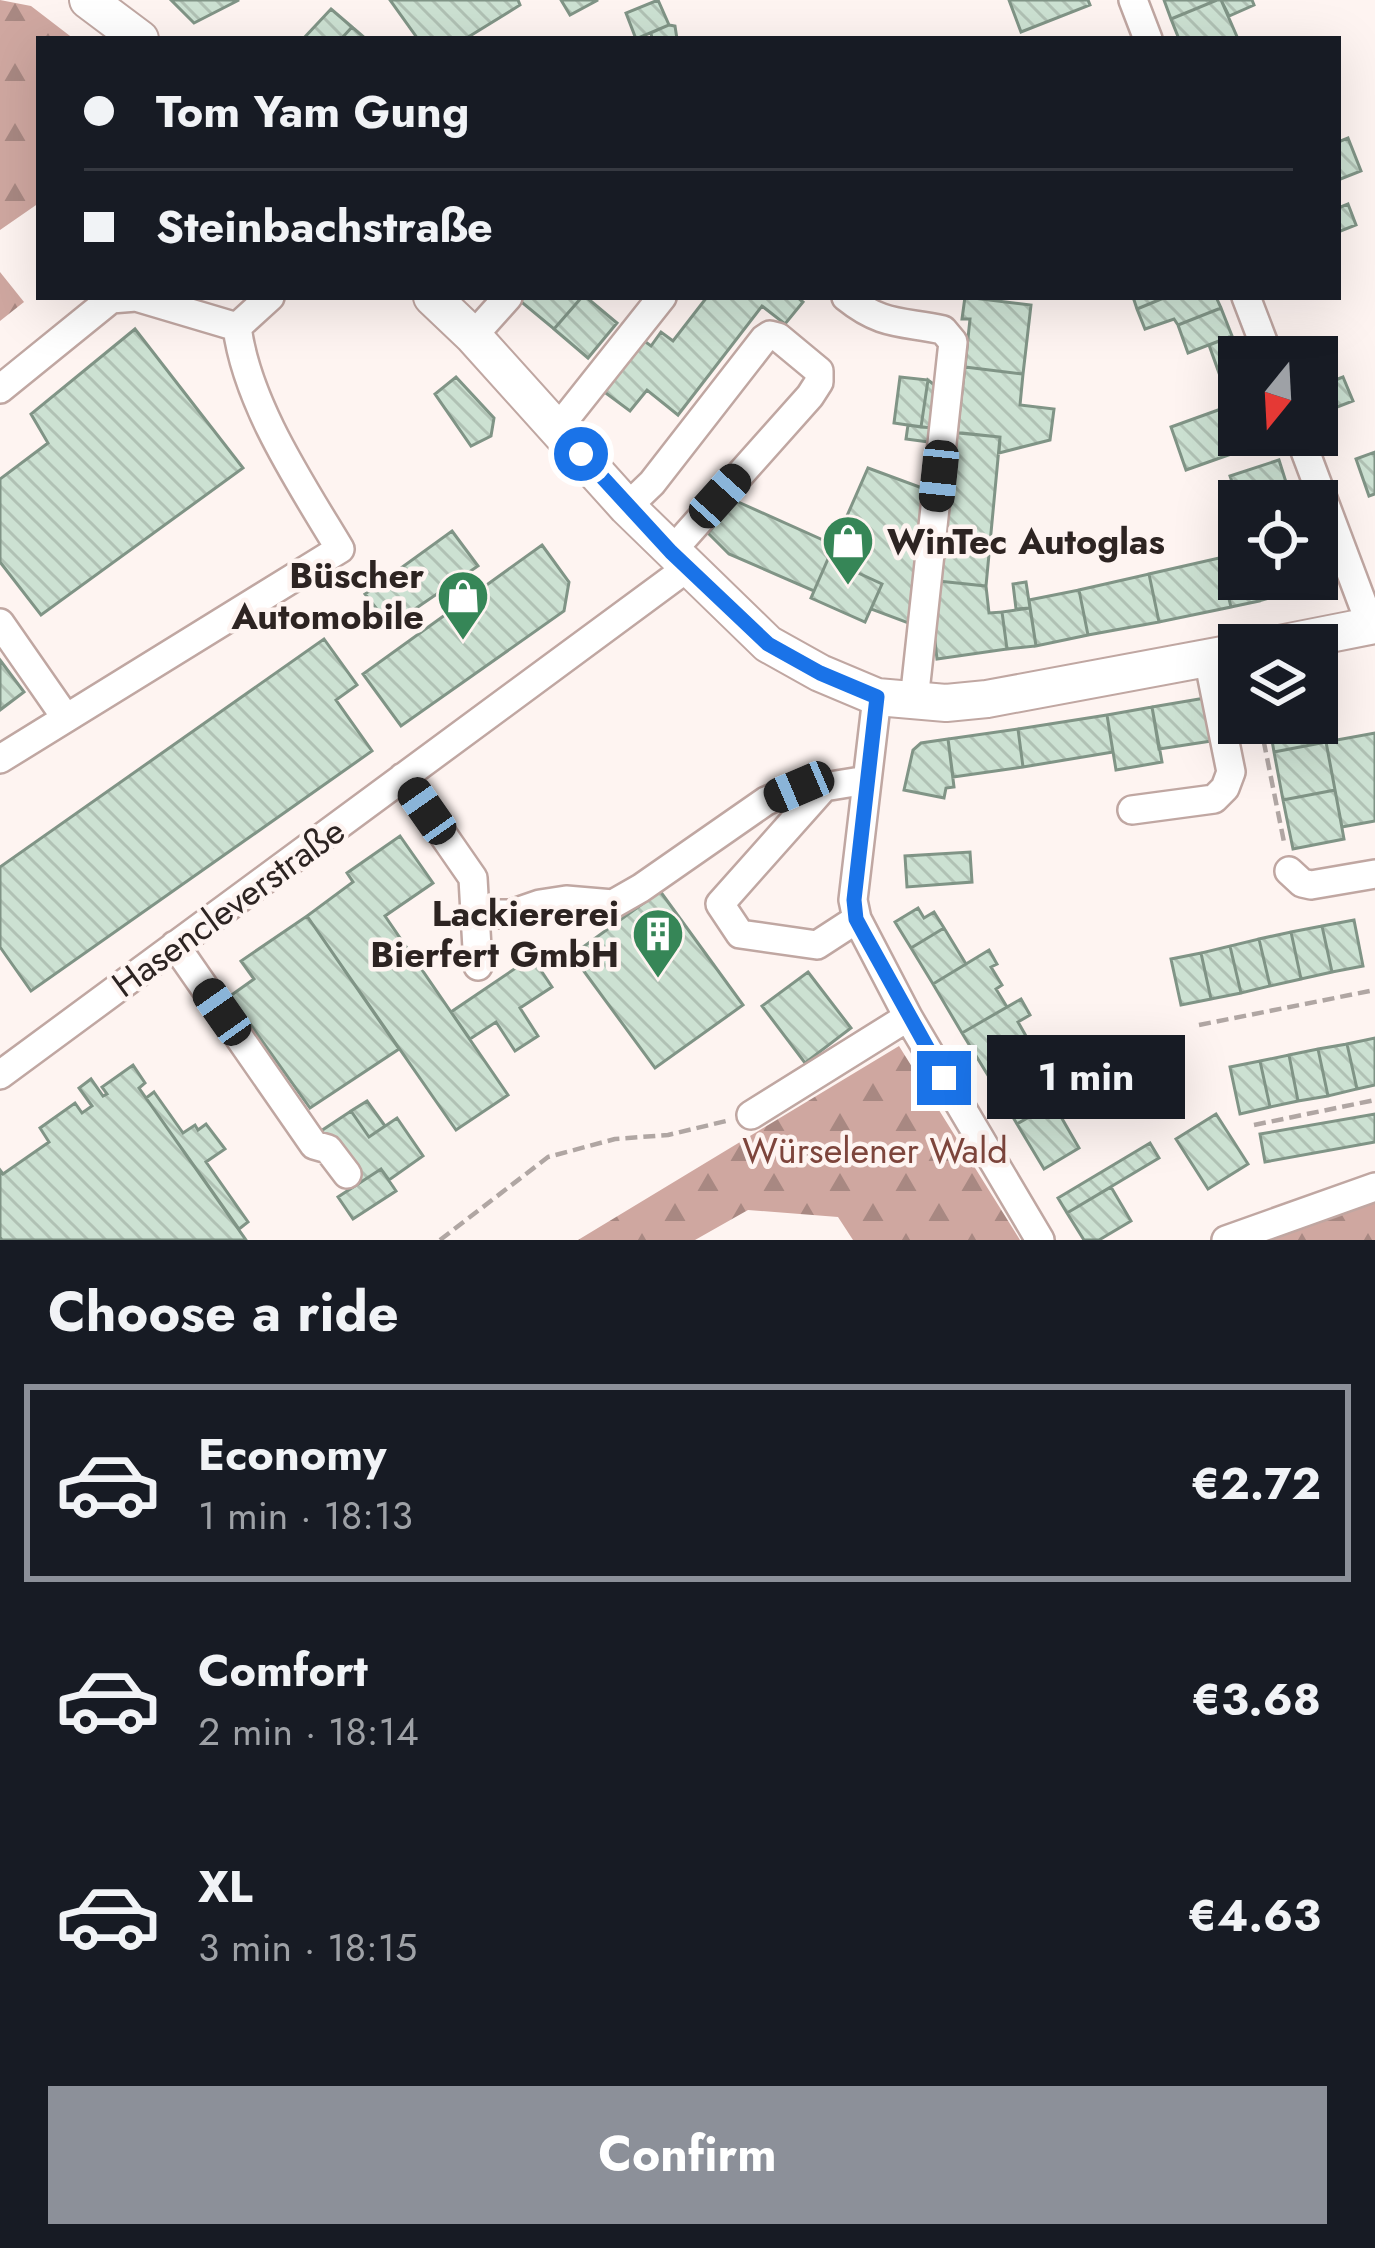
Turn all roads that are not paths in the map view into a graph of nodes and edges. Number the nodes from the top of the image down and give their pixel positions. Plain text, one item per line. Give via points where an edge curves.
1 (88, 0) edge
2 (1133, 0) edge
3 (136, 36) edge
4 (1147, 36) edge
5 (110, 300) edge
6 (146, 300) edge
7 (267, 300) edge
8 (435, 300) edge
9 (505, 300) edge
10 (660, 300) edge
11 (850, 300) edge
12 (1247, 300) edge
13 (237, 327) junction
14 (473, 336) junction
15 (1261, 336) edge
16 (0, 389) edge
17 (558, 428) junction
18 (1307, 456) edge
19 (627, 507) junction
20 (679, 560) junction
21 (0, 623) edge
22 (1373, 626) edge
23 (1338, 633) edge
24 (1218, 656) edge
25 (877, 697) junction
26 (914, 701) junction
27 (66, 718) junction
28 (1229, 744) edge
29 (0, 759) edge
30 (403, 777) junction
31 (867, 779) junction
32 (824, 787) junction
33 (1132, 810) dead end
34 (1289, 872) dead end
35 (1375, 874) edge
36 (475, 914) junction
37 (856, 919) junction
38 (175, 946) junction
39 (478, 966) dead end
40 (908, 1017) junction
41 (0, 1075) edge
42 (751, 1114) road end
43 (347, 1174) dead end
44 (1375, 1187) edge
45 (1040, 1240) edge
46 (1226, 1240) edge

1 - 3 main road
2 - 4 street
5 - 16 street
6 - 13 street
7 - 13 street
8 - 14 main road
9 - 14 street
10 - 17 street
11 - 26 street via 890,323 944,330 953,342
12 - 15 street
13 - 27 street via 240,354 282,452 340,549
14 - 17 main road
17 - 19 main road
18 - 22 street
19 - 20 main road
19 - 20 street, Hasencleverstraße via 764,339 778,337 819,371 810,396
20 - 25 main road via 768,644
20 - 30 street, Hasencleverstraße
21 - 27 street
22 - 23 main road
24 - 26 main road via 987,699
25 - 26 main road
25 - 31 street
27 - 29 street
28 - 33 street via 1231,772 1214,799
30 - 36 street via 473,878
30 - 38 street, Hasencleverstraße
31 - 32 street
31 - 37 street
32 - 36 street via 766,801 614,904 566,900
32 - 37 street via 720,904 740,934 817,945
34 - 35 street via 1311,885
36 - 39 street
37 - 40 street
38 - 41 street, Hasencleverstraße
38 - 43 street via 314,1145 328,1149
40 - 42 street
40 - 45 street
44 - 46 street

